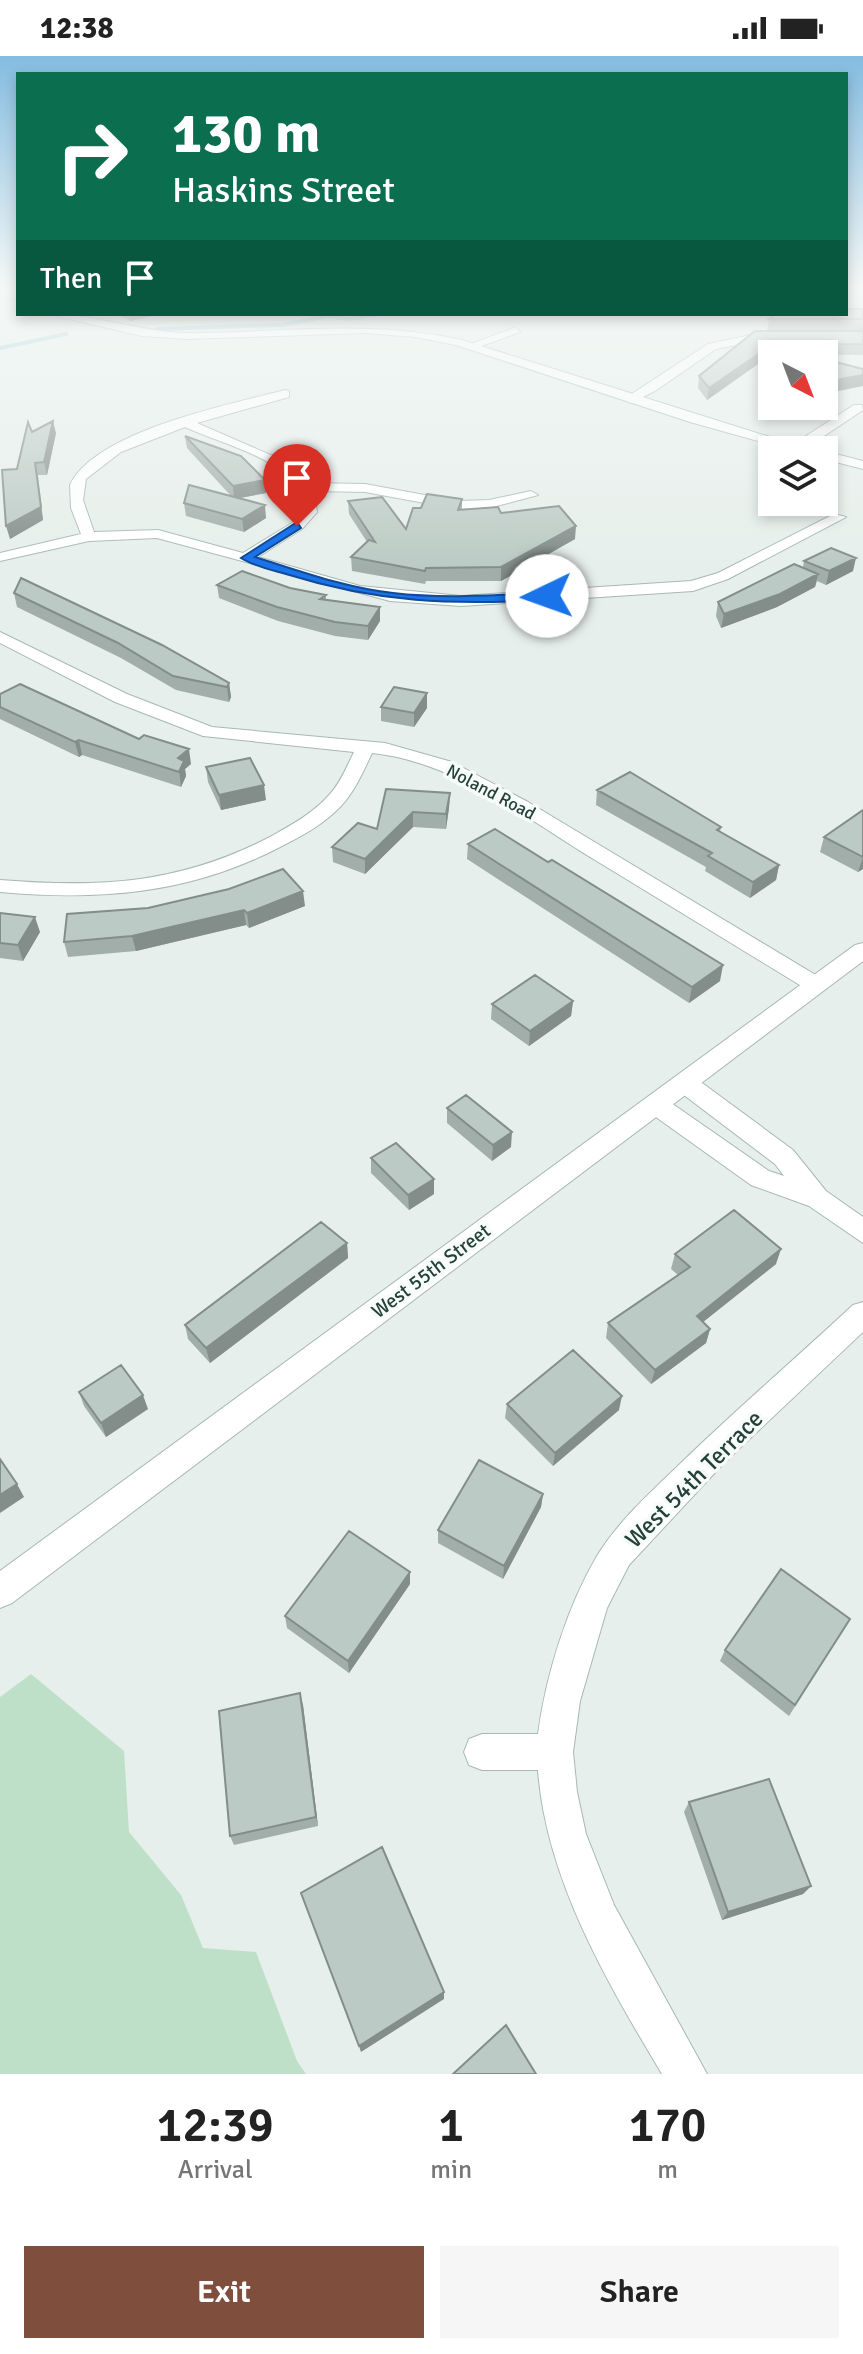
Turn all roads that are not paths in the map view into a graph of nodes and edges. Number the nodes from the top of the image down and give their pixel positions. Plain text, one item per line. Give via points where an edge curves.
1 (574, 380) edge
2 (667, 380) edge
3 (285, 394) dead end
4 (630, 399) junction
5 (858, 408) dead end
6 (189, 424) junction
7 (818, 436) edge
8 (758, 437) edge
9 (838, 459) edge
10 (863, 465) edge
11 (304, 487) junction
12 (531, 495) dead end
13 (839, 517) dead end
14 (89, 537) junction
15 (0, 557) edge
16 (246, 558) junction
17 (0, 637) edge
18 (366, 747) junction
19 (0, 886) edge
20 (863, 950) edge
21 (816, 985) junction
22 (685, 1083) junction
23 (655, 1104) junction
24 (818, 1199) junction
25 (863, 1232) edge
26 (863, 1314) edge
27 (0, 1591) edge
28 (482, 1752) dead end
29 (555, 1752) junction
30 (686, 2074) edge

1 - 4 street
2 - 4 street
3 - 6 street
4 - 8 street
5 - 7 street
6 - 11 street via 276,459 293,469
6 - 14 street via 116,449 79,479 76,499
9 - 10 street
11 - 12 street via 365,488 457,505
11 - 16 street via 312,509 297,526
13 - 16 street via 723,576 663,590 461,601 390,596
14 - 15 street
14 - 16 street via 158,534
17 - 18 street, Noland Road via 121,698 209,732
18 - 19 street via 331,805 289,835 235,862 168,885 89,893
18 - 21 street, Noland Road via 445,766 521,806
20 - 21 street, West 55th Street
21 - 22 street, West 55th Street
22 - 23 street, West 55th Street
22 - 24 street via 784,1157
23 - 24 street via 760,1178
23 - 27 street, West 55th Street
24 - 25 street
26 - 29 street, West 54th Terrace via 625,1544 596,1591 585,1622 561,1700
28 - 29 street
29 - 30 street, West 54th Terrace via 562,1811 590,1894 624,1972

